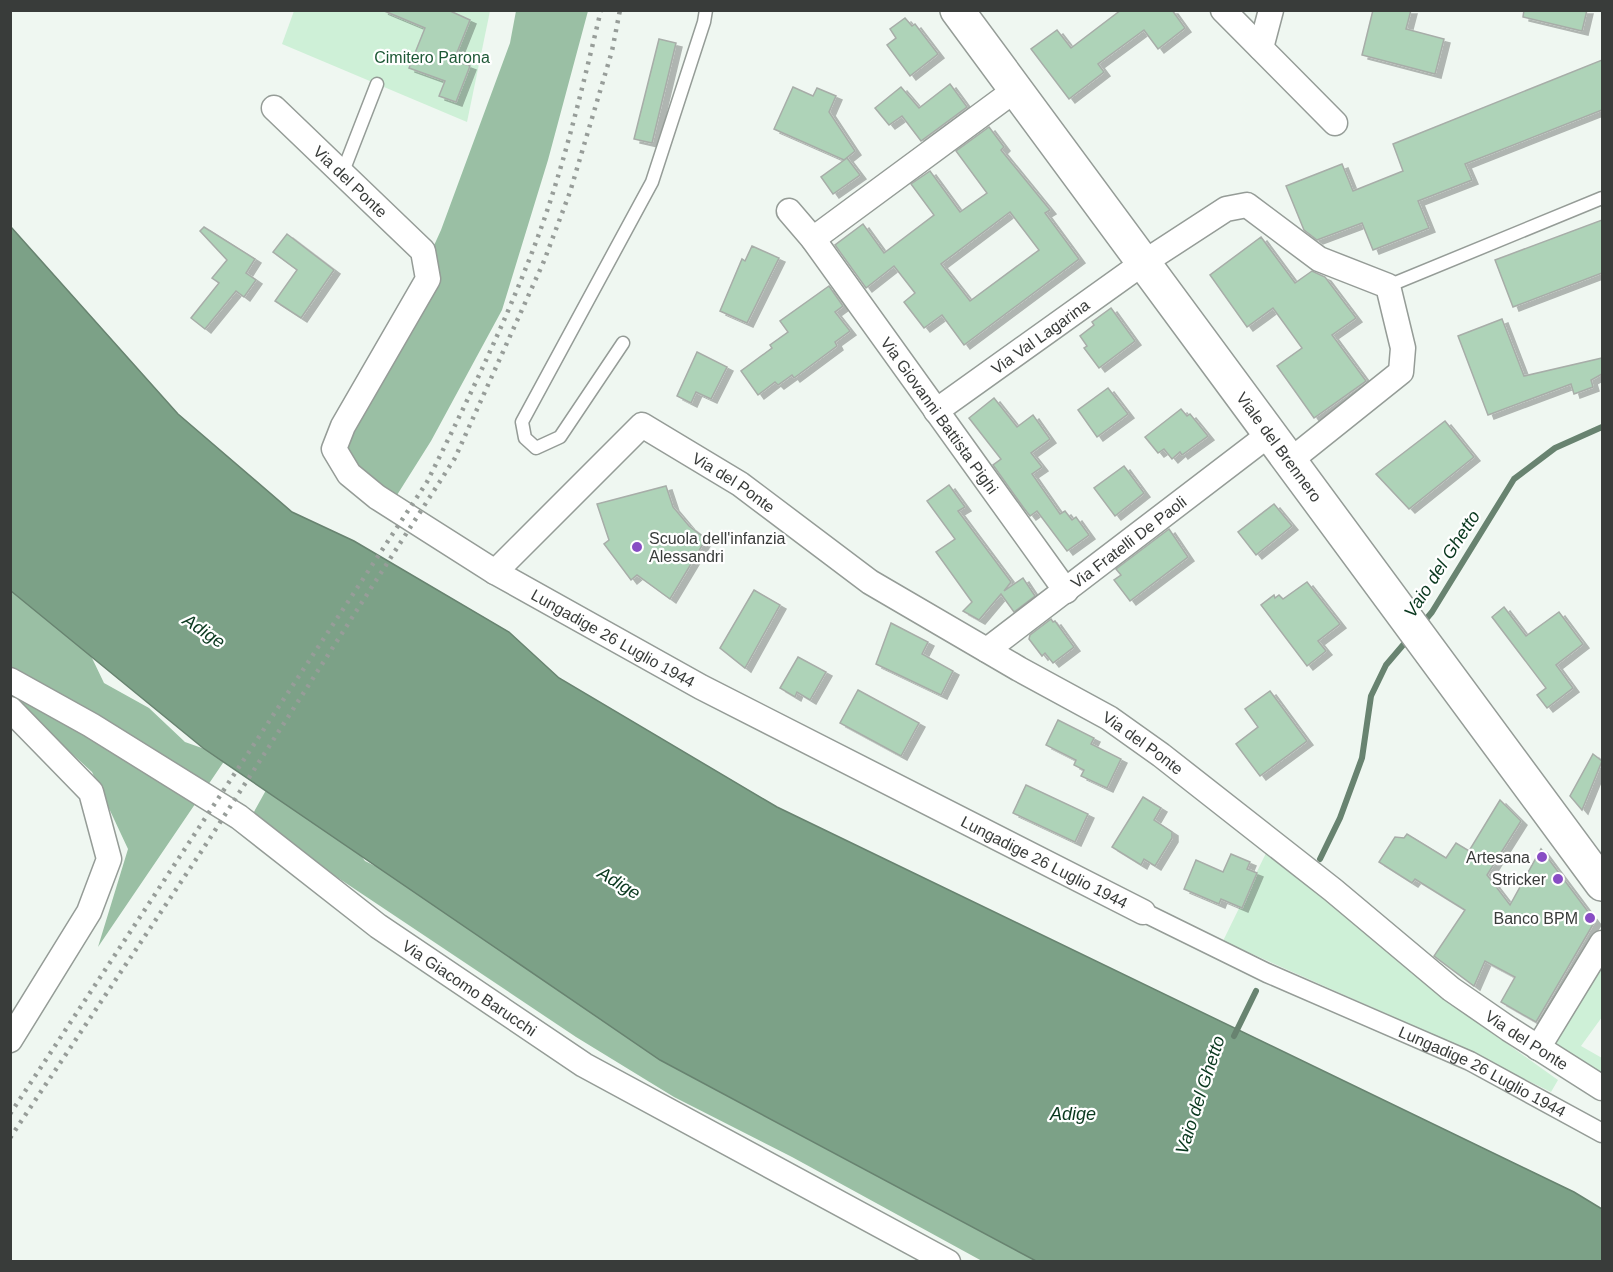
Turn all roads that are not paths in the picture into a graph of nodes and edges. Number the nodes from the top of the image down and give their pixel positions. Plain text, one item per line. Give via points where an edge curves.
1 (706, 10) edge
2 (957, 10) edge
3 (1223, 10) edge
4 (1271, 10) edge
5 (1260, 48) junction
6 (377, 84) dead end
7 (1015, 90) junction
8 (274, 108) dead end
9 (1335, 123) dead end
10 (342, 174) junction
11 (1602, 198) edge
12 (789, 211) dead end
13 (813, 239) junction
14 (1143, 262) junction
15 (1388, 286) junction
16 (623, 343) dead end
17 (936, 411) junction
18 (1271, 433) junction
19 (1291, 460) junction
20 (495, 572) junction
21 (1066, 591) junction
22 (987, 651) junction
23 (10, 680) edge
24 (10, 709) edge
25 (1602, 884) edge
26 (1143, 912) joint
27 (1602, 943) edge
28 (10, 1040) edge
29 (1538, 1048) junction
30 (1602, 1088) edge
31 (1602, 1133) edge
32 (948, 1262) edge

1 - 16 lane via 652,182 522,422 525,438 536,448 560,437
2 - 7 main road, Viale del Brennero
3 - 5 street
4 - 5 street
5 - 9 street
6 - 10 lane
7 - 13 street
7 - 14 main road, Viale del Brennero
8 - 10 street, Via del Ponte
10 - 20 street, Via del Ponte via 423,251 428,279 334,449 349,474 377,497
11 - 15 lane
12 - 13 street, Via Giovanni Battista Pighi
13 - 17 street, Via Giovanni Battista Pighi
14 - 15 street, Via Val Lagarina via 1226,209 1247,205 1319,259
14 - 17 street, Via Val Lagarina
14 - 18 main road, Viale del Brennero
15 - 19 street via 1403,348 1401,372
17 - 21 street, Via Giovanni Battista Pighi
18 - 19 main road, Viale del Brennero
18 - 21 street, Via Fratelli De Paoli
19 - 25 main road, Viale del Brennero
20 - 22 street, Via del Ponte via 642,425 740,484 870,582
20 - 26 street, Lungadige 26 Luglio 1944 via 701,687
21 - 22 street, Via Fratelli De Paoli
22 - 29 street, Via del Ponte via 1109,718 1161,755 1451,989
23 - 32 street, Via Giacomo Barucchi via 239,817 378,926 584,1065
24 - 28 street via 91,792 109,859 89,912
26 - 31 street, Lungadige 26 Luglio 1944 via 1267,973 1470,1061
27 - 29 street
29 - 30 street, Via del Ponte

